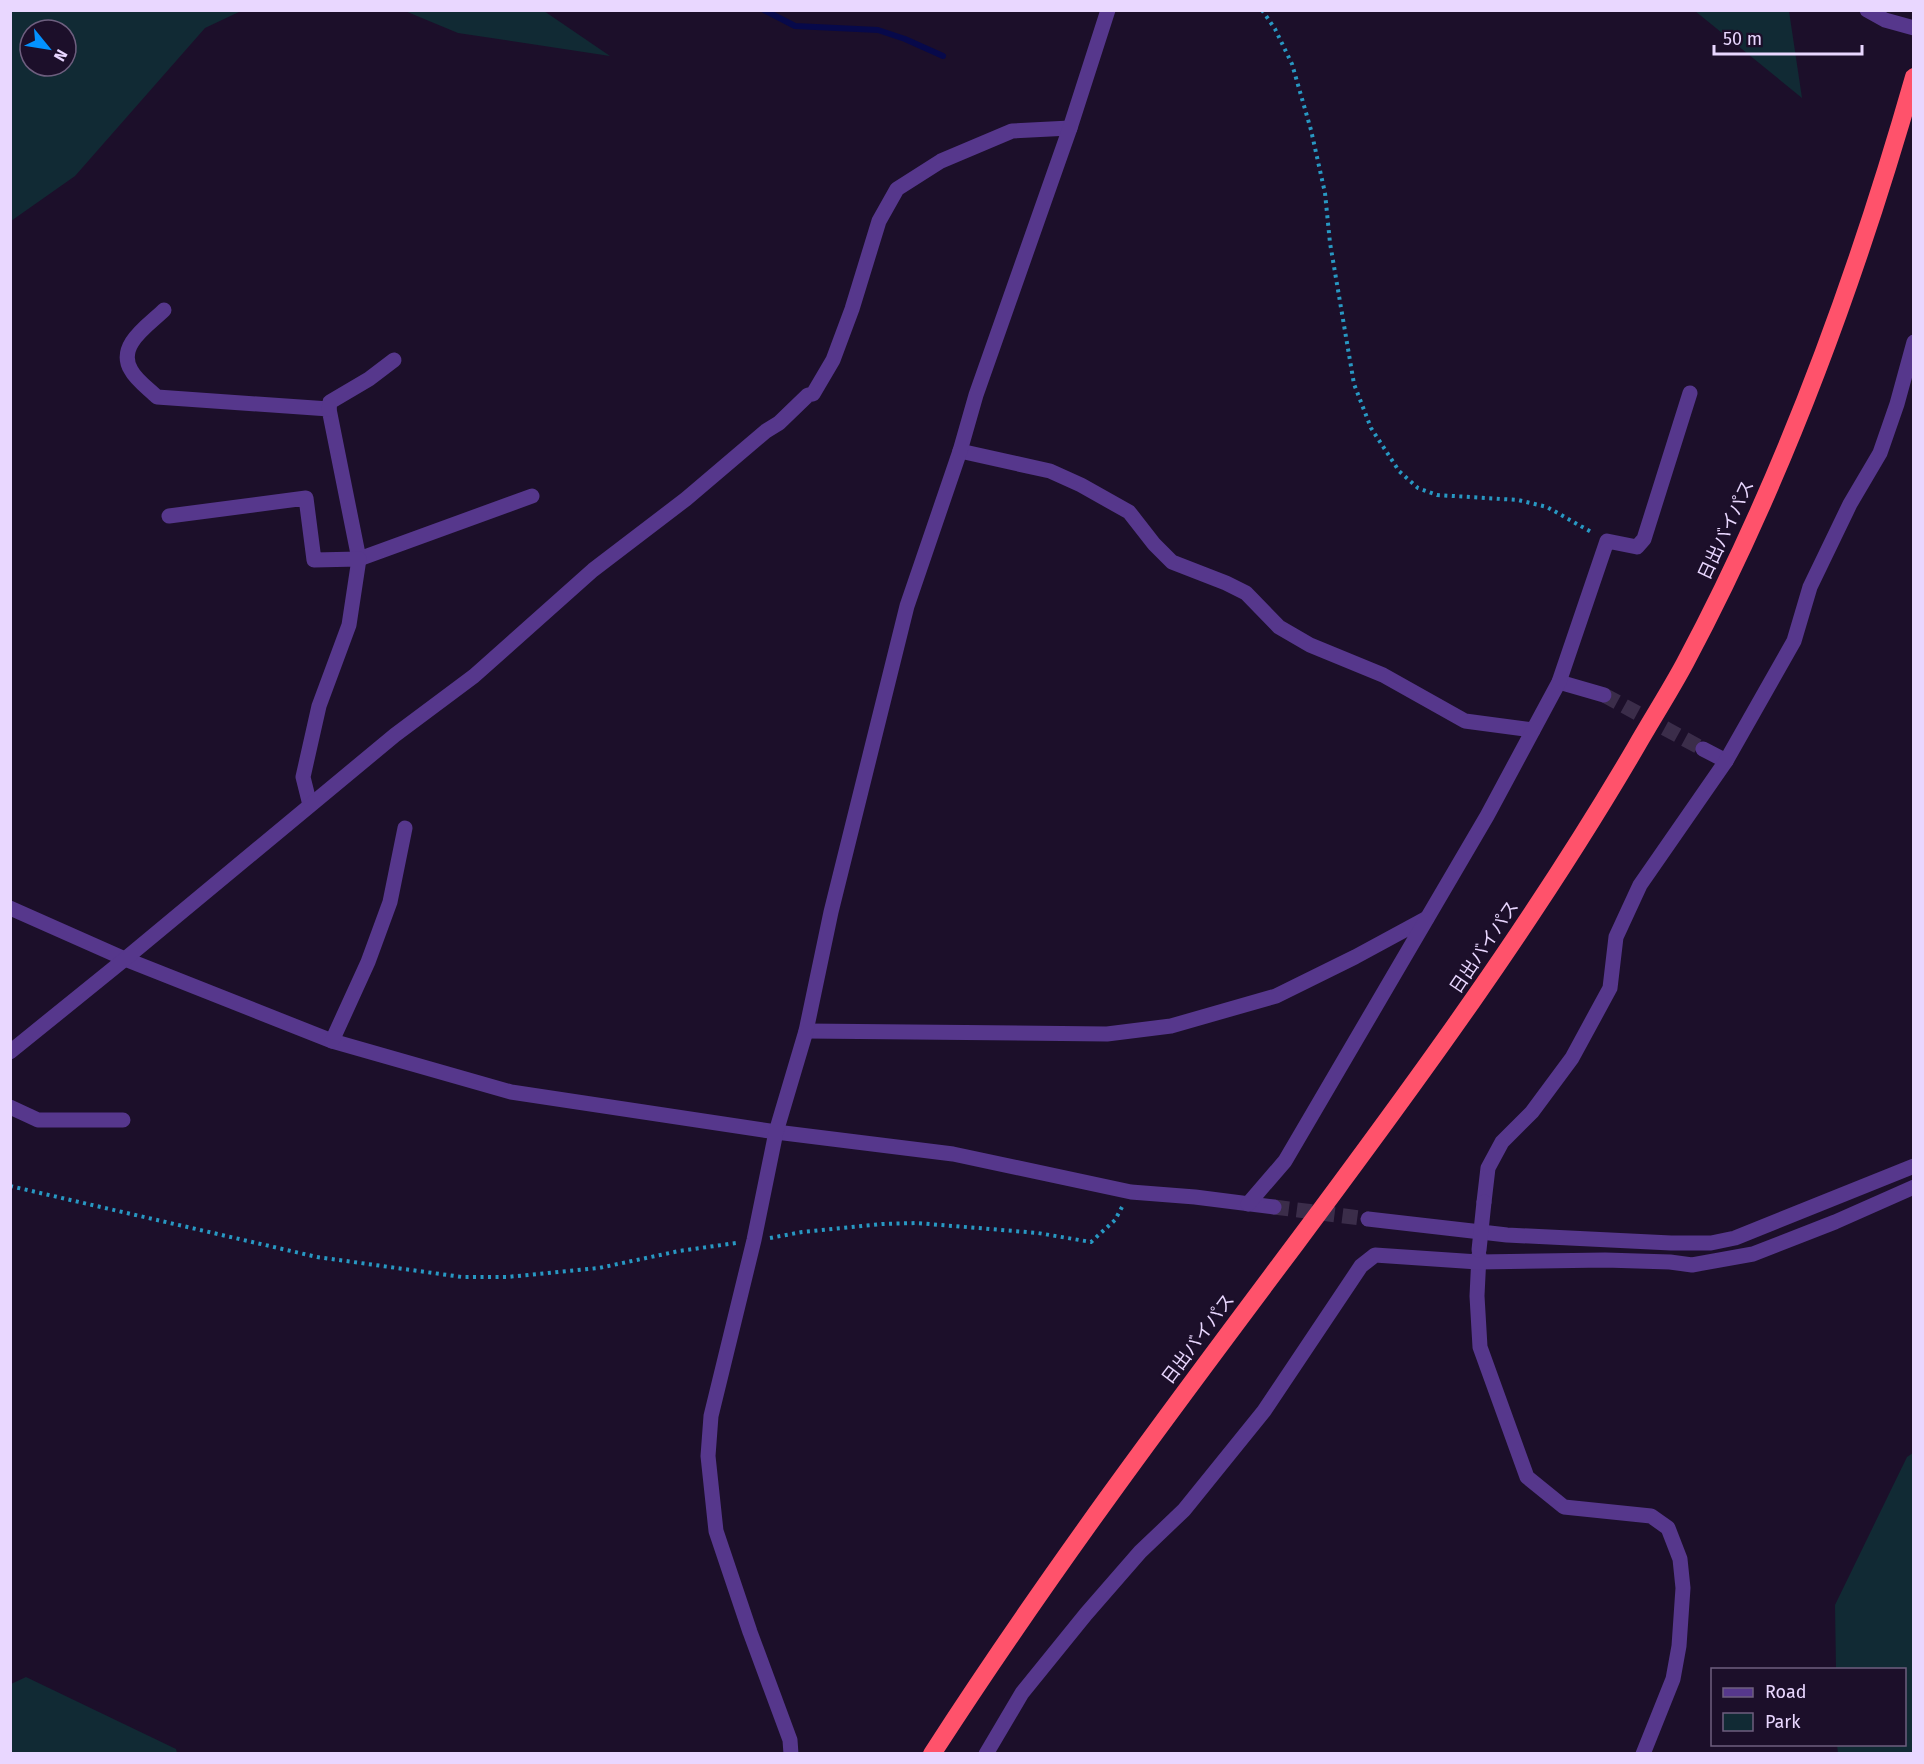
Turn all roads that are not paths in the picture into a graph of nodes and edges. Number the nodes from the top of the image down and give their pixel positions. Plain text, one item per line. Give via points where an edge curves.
1 (1107, 10) edge
2 (1867, 10) edge
3 (1914, 28) edge
4 (1914, 77) edge
5 (1070, 128) junction
6 (164, 310) dead end
7 (1914, 342) edge
8 (394, 360) dead end
9 (1690, 393) dead end
10 (329, 409) junction
11 (960, 451) junction
12 (532, 496) dead end
13 (169, 516) dead end
14 (359, 560) junction
15 (1559, 682) junction
16 (1604, 695) tunnel mouth
17 (1533, 730) junction
18 (1703, 749) tunnel mouth
19 (1726, 761) junction
20 (310, 805) junction
21 (405, 828) dead end
22 (10, 908) edge
23 (1429, 918) junction
24 (125, 959) junction
25 (806, 1030) junction
26 (332, 1041) junction
27 (10, 1052) edge
28 (10, 1107) edge
29 (123, 1120) dead end
30 (776, 1132) junction
31 (1914, 1166) edge
32 (1914, 1186) edge
33 (1248, 1204) junction
34 (1274, 1207) tunnel mouth
35 (1368, 1219) tunnel mouth
36 (1478, 1256) junction
37 (791, 1754) edge
38 (932, 1754) edge
39 (986, 1754) edge
40 (1643, 1754) edge

1 - 5 street
2 - 3 street
4 - 38 highway, 日出バイパス via 1845,297 1764,502 1685,663 1598,812 1418,1079 1069,1549
5 - 11 street
5 - 20 street via 1012,131 941,161 897,189 879,221 833,360 813,394 593,570 474,675
6 - 10 street via 131,341 127,352 130,370 157,397
7 - 19 street via 1880,453 1810,587 1794,641
8 - 10 street via 330,402
9 - 15 street via 1644,539 1636,547 1607,541
10 - 14 street
11 - 17 street via 1050,471 1081,485 1129,512 1172,562 1246,593 1280,627 1310,645 1383,675 1465,721
11 - 25 street via 907,606 831,912
12 - 14 street
13 - 14 street via 306,498 314,560
14 - 20 street via 349,625 319,706 303,777
15 - 16 street
15 - 17 street
17 - 23 street
18 - 19 street
19 - 36 street, bridge via 1640,885 1616,937 1610,988 1572,1058 1532,1112 1502,1142 1488,1168
20 - 24 street
21 - 26 street via 390,902
22 - 24 street
23 - 25 street via 1276,996 1171,1026 1107,1034
23 - 33 street via 1285,1161
24 - 26 street
24 - 27 street
25 - 30 street
26 - 30 street via 511,1092
28 - 29 street via 38,1120
30 - 33 street via 953,1154 1131,1192
30 - 37 street via 711,1416 708,1456 716,1531 790,1740
31 - 35 street via 1736,1238 1711,1243 1507,1235
32 - 36 street via 1753,1254 1692,1265
33 - 34 street
36 - 39 street via 1432,1261 1375,1255 1360,1266 1264,1411 1184,1510 1133,1561 1029,1684
36 - 40 street via 1480,1347 1527,1477 1564,1507 1651,1516 1668,1528 1680,1559 1683,1588 1673,1679

